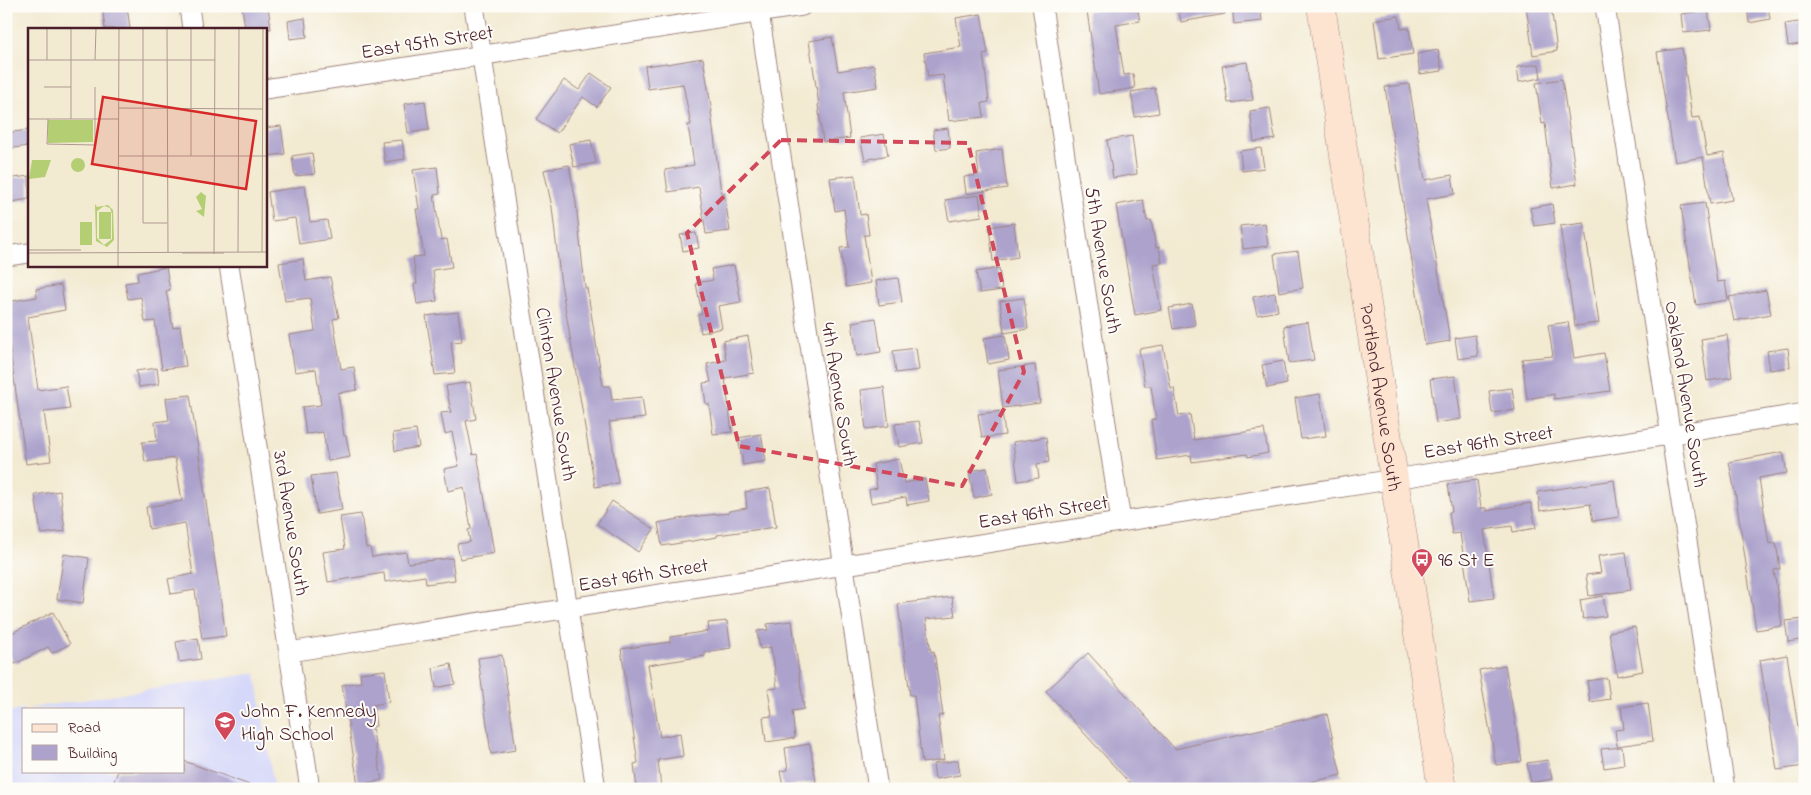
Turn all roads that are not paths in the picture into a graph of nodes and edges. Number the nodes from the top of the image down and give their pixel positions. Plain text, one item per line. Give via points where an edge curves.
1 (189, 6) edge
2 (474, 6) edge
3 (802, 6) edge
4 (1042, 6) edge
5 (1321, 6) edge
6 (1605, 6) edge
7 (758, 10) edge
8 (192, 28) edge
9 (482, 56) junction
10 (266, 89) edge
11 (28, 253) edge
12 (6, 256) edge
13 (229, 266) edge
14 (1805, 413) edge
15 (1671, 434) junction
16 (1395, 479) junction
17 (1121, 521) junction
18 (844, 565) junction
19 (568, 608) junction
20 (289, 652) junction
21 (310, 789) edge
22 (596, 789) edge
23 (878, 789) edge
24 (1442, 789) edge
25 (1725, 789) edge

1 - 8 street
2 - 9 street, Clinton Avenue South
3 - 7 street, East 95th Street
4 - 17 street, 5th Avenue South
5 - 16 main road, Portland Avenue South
6 - 15 street, Oakland Avenue South
7 - 9 street, East 95th Street
7 - 18 street, 4th Avenue South
9 - 10 street, East 95th Street
9 - 19 street, Clinton Avenue South
11 - 12 street
13 - 20 street, 3rd Avenue South
14 - 15 street, East 96th Street
15 - 16 street, East 96th Street
15 - 25 street, Oakland Avenue South
16 - 17 street, East 96th Street
16 - 24 main road, Portland Avenue South
17 - 18 street, East 96th Street
18 - 19 street, East 96th Street
18 - 23 street, 4th Avenue South
19 - 20 street, East 96th Street
19 - 22 street, Clinton Avenue South
20 - 21 street, 3rd Avenue South

